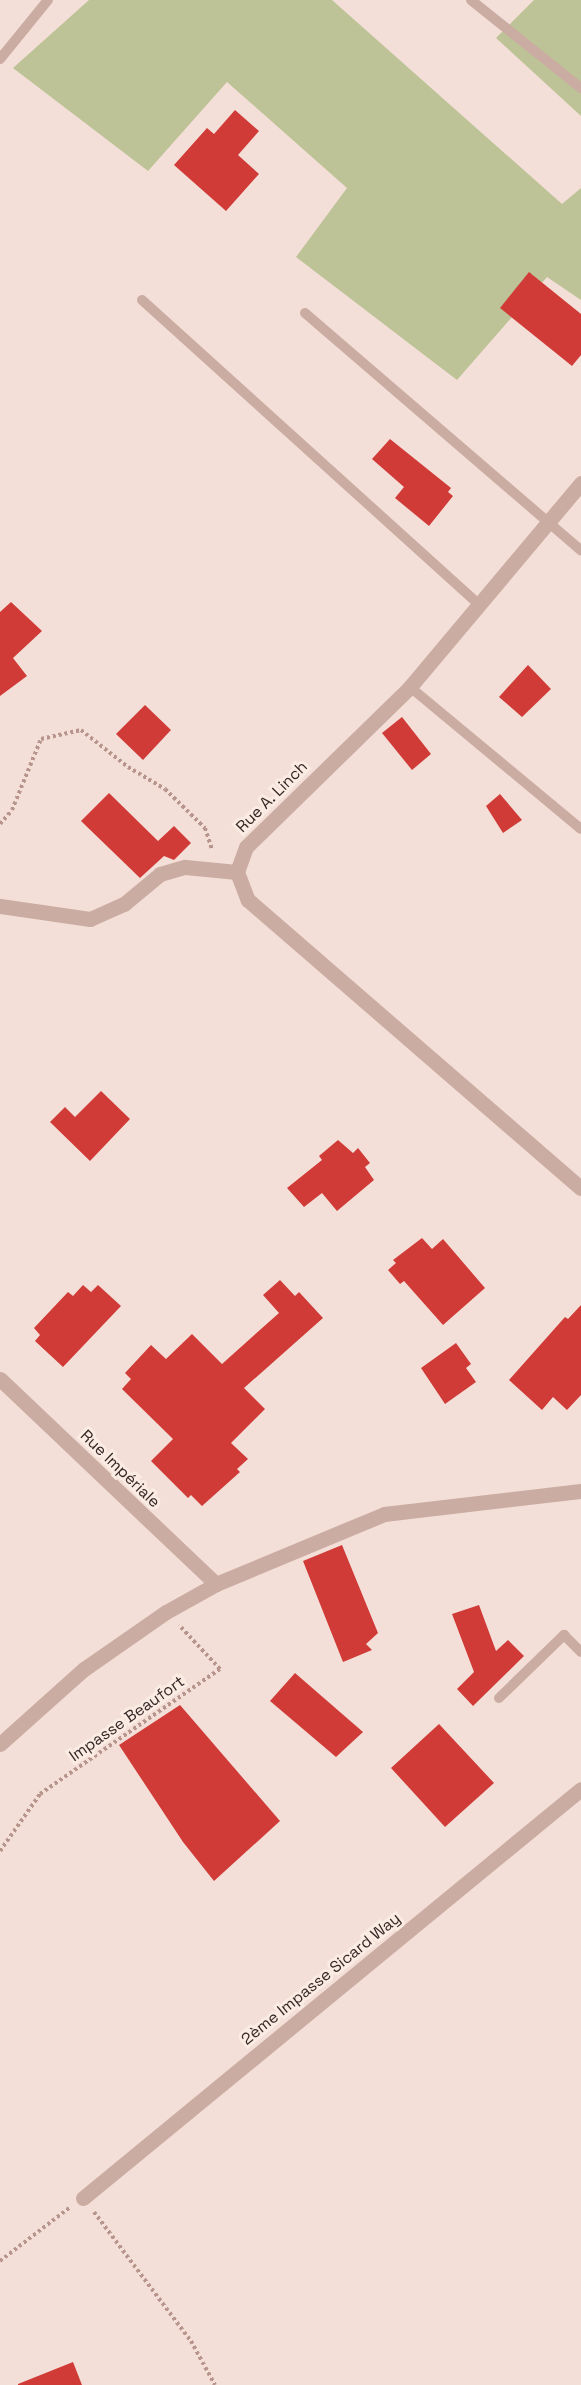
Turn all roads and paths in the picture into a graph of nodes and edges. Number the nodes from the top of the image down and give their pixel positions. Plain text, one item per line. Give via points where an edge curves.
1 (48, 0) edge
2 (471, 0) edge
3 (0, 59) edge
4 (581, 88) edge
5 (142, 300) dead end
6 (305, 313) dead end
7 (581, 483) edge
8 (549, 522) junction
9 (581, 550) edge
10 (478, 604) junction
11 (410, 687) junction
12 (0, 824) edge
13 (581, 829) edge
14 (219, 870) junction
15 (237, 872) junction
16 (0, 906) edge
17 (581, 1188) edge
18 (0, 1379) edge
19 (581, 1491) edge
20 (216, 1584) junction
21 (166, 1612) junction
22 (581, 1652) edge
23 (499, 1698) dead end
24 (0, 1744) edge
25 (581, 1789) edge
26 (0, 1851) edge
27 (83, 2198) junction
28 (0, 2261) edge
29 (215, 2385) edge

1 - 3 lane
2 - 4 lane
5 - 10 lane
6 - 8 lane
7 - 8 street, Rue A. Linch
8 - 9 lane
8 - 10 street, Rue A. Linch
10 - 11 street, Rue A. Linch
11 - 13 lane
11 - 15 street, Rue A. Linch via 246,847
12 - 14 path via 12,810 41,739 81,730 128,767 165,789 205,828
14 - 15 street
14 - 16 street via 185,867 160,874 124,904 90,919
15 - 17 street via 248,900
18 - 20 street, Rue Impériale
19 - 20 street via 384,1514
20 - 21 street
21 - 24 street via 84,1669
21 - 26 path, Impasse Beaufort via 220,1669 39,1794
22 - 23 lane via 564,1635
25 - 27 street, 2ème Impasse Sicard Way
27 - 28 path
27 - 29 path via 191,2341

